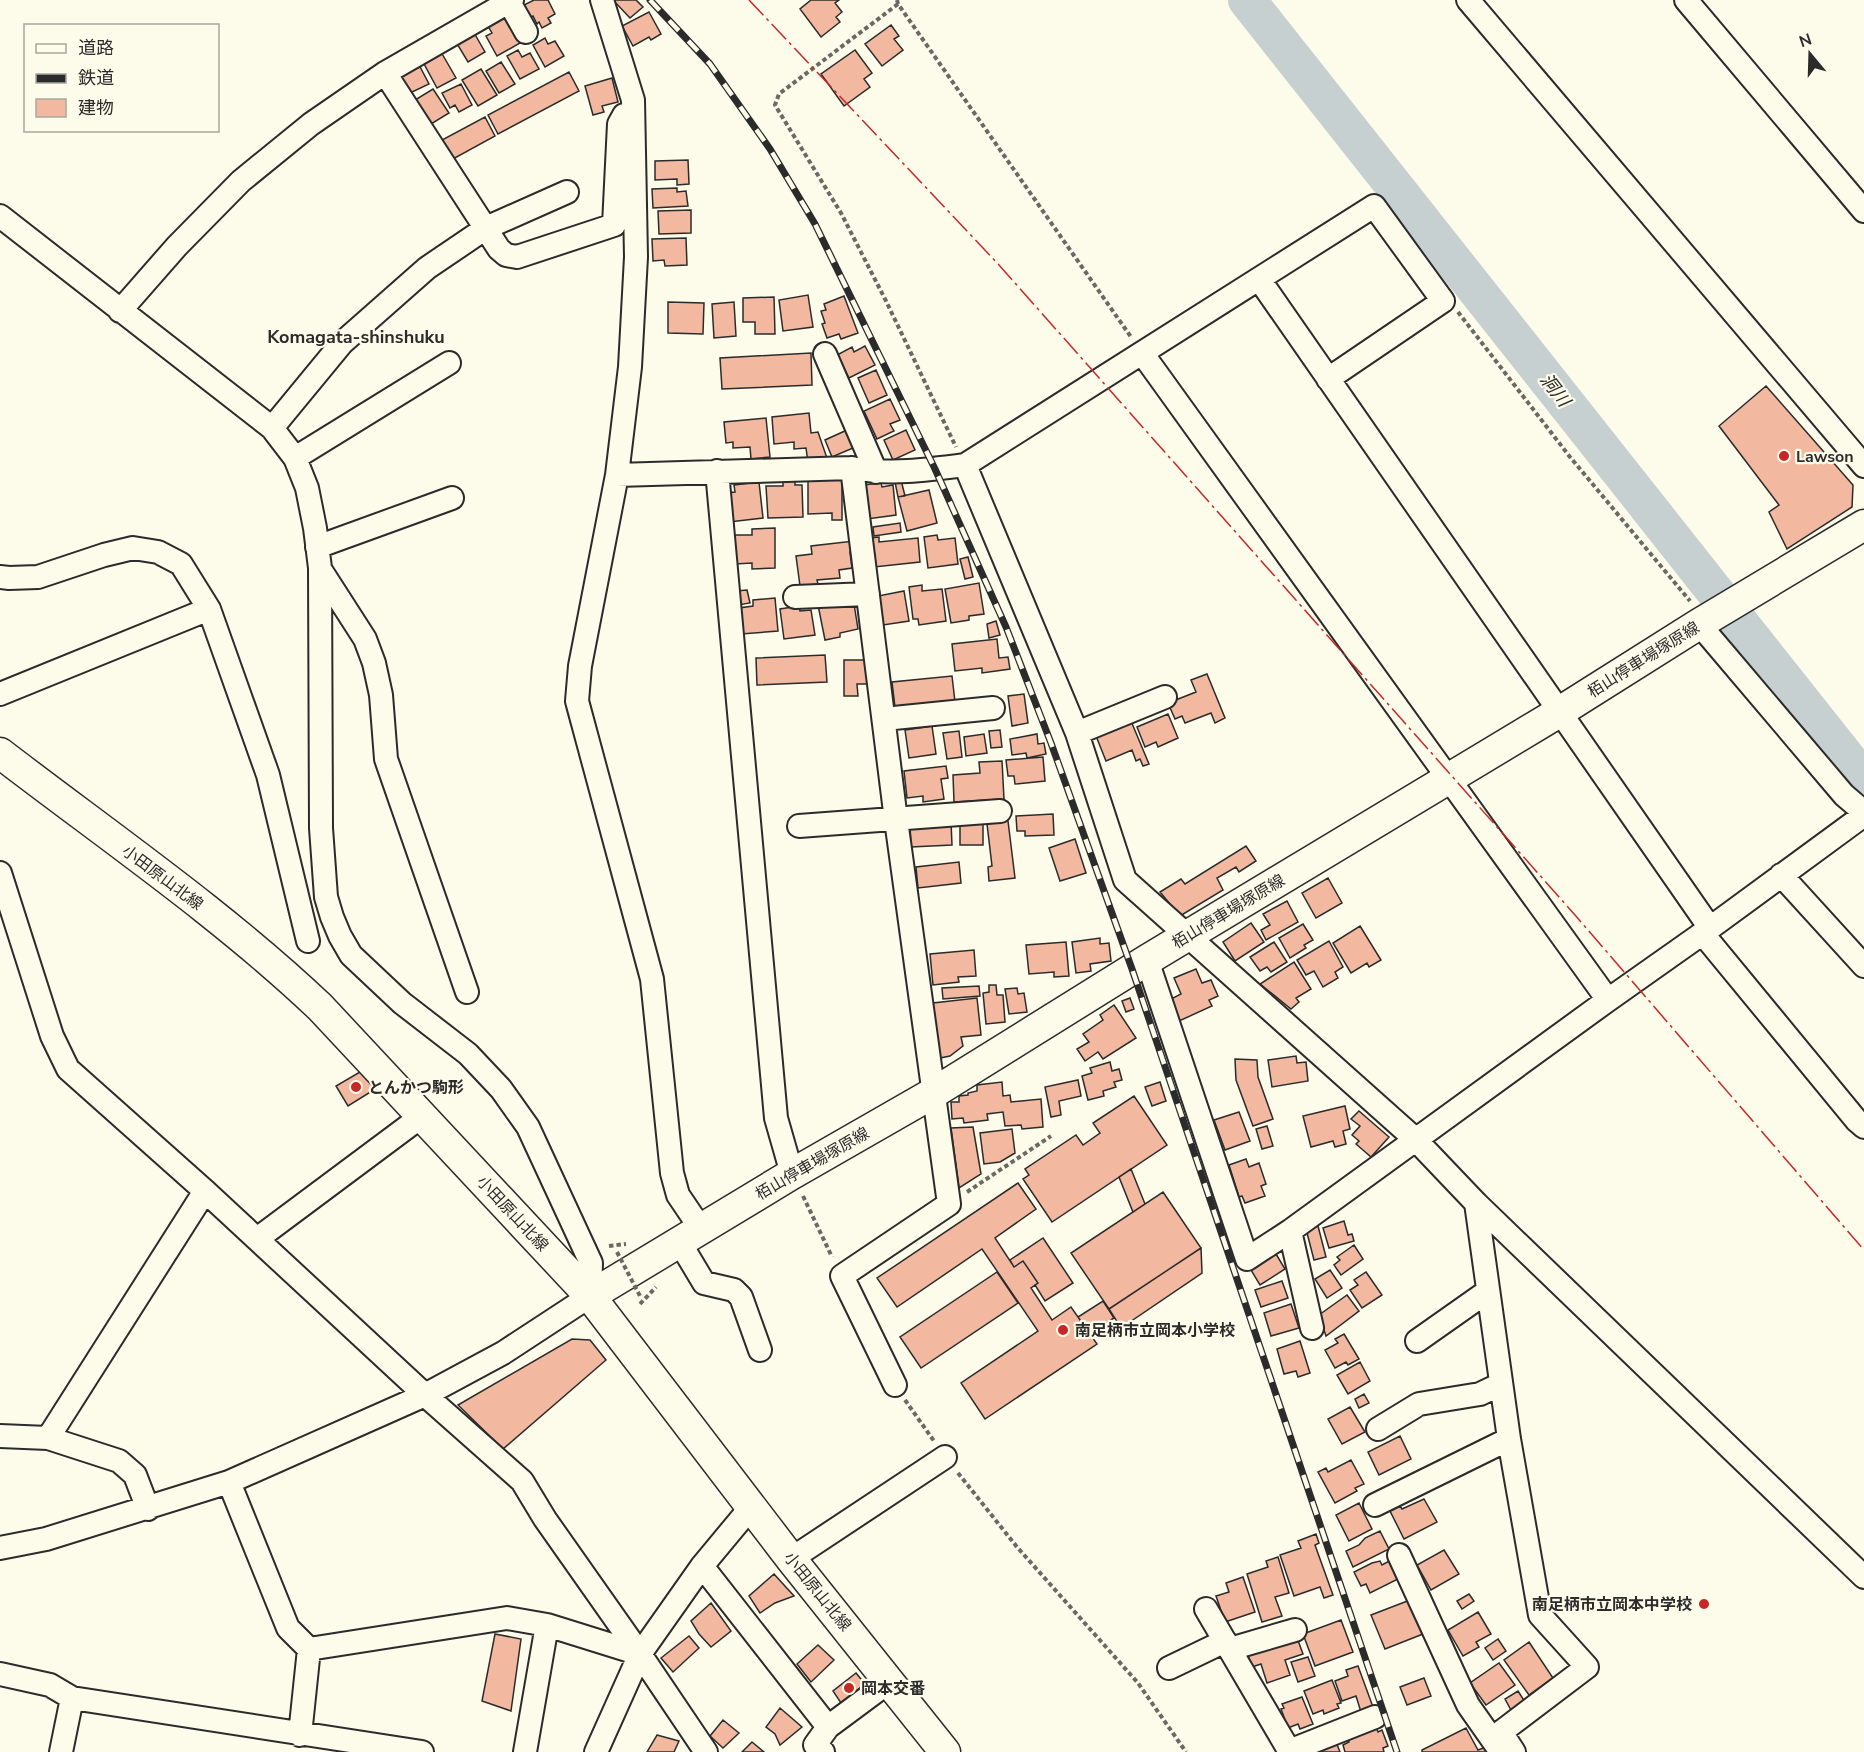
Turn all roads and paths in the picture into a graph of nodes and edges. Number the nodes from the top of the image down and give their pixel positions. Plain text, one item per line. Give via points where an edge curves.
1 (586, 0) edge
2 (602, 0) edge
3 (1468, 0) edge
4 (1686, 0) edge
5 (510, 1) edge
6 (898, 2) edge
7 (526, 32) dead end
8 (622, 68) junction
9 (385, 73) junction
10 (633, 100) junction
11 (567, 192) dead end
12 (1864, 211) edge
13 (0, 216) edge
14 (486, 228) junction
15 (1259, 279) junction
16 (1443, 301) junction
17 (120, 311) junction
18 (1142, 353) junction
19 (825, 354) dead end
20 (449, 363) dead end
21 (1328, 379) junction
22 (272, 428) junction
23 (295, 458) junction
24 (965, 465) junction
25 (1864, 466) edge
26 (852, 468) junction
27 (717, 471) junction
28 (876, 472) junction
29 (617, 475) junction
30 (452, 498) dead end
31 (1864, 525) edge
32 (318, 557) junction
33 (0, 577) edge
34 (868, 594) junction
35 (795, 597) dead end
36 (209, 609) junction
37 (1700, 624) junction
38 (0, 694) edge
39 (1165, 697) dead end
40 (993, 708) dead end
41 (1561, 711) junction
42 (884, 719) junction
43 (1077, 733) junction
44 (0, 753) edge
45 (1449, 777) junction
46 (1000, 811) dead end
47 (1864, 814) edge
48 (896, 820) junction
49 (799, 826) dead end
50 (0, 873) edge
51 (1781, 875) junction
52 (3, 897) edge
53 (1706, 931) junction
54 (1187, 936) junction
55 (308, 941) dead end
56 (1147, 960) junction
57 (1864, 966) edge
58 (467, 992) dead end
59 (1608, 1000) junction
60 (935, 1092) junction
61 (422, 1116) junction
62 (1864, 1127) edge
63 (1051, 1136) dead end
64 (1415, 1139) junction
65 (792, 1174) junction
66 (205, 1191) junction
67 (1476, 1203) junction
68 (949, 1204) junction
69 (1290, 1231) junction
70 (691, 1236) junction
71 (257, 1239) junction
72 (617, 1252) dead end
73 (842, 1276) junction
74 (1488, 1291) junction
75 (591, 1296) junction
76 (640, 1296) dead end
77 (1312, 1328) dead end
78 (1417, 1341) dead end
79 (760, 1350) dead end
80 (1501, 1384) junction
81 (895, 1385) joint
82 (425, 1395) junction
83 (1378, 1429) dead end
84 (0, 1436) edge
85 (48, 1438) junction
86 (1509, 1439) junction
87 (945, 1457) junction
88 (229, 1482) junction
89 (1375, 1505) dead end
90 (751, 1507) junction
91 (148, 1509) junction
92 (0, 1548) edge
93 (1399, 1555) dead end
94 (791, 1559) junction
95 (702, 1566) junction
96 (1864, 1577) edge
97 (1206, 1609) dead end
98 (548, 1626) junction
99 (1295, 1630) dead end
100 (1227, 1645) junction
101 (309, 1649) junction
102 (640, 1654) junction
103 (1169, 1668) dead end
104 (0, 1674) edge
105 (890, 1681) junction
106 (72, 1698) junction
107 (1375, 1718) dead end
108 (828, 1727) junction
109 (300, 1735) junction
110 (1289, 1751) edge
111 (61, 1752) edge
112 (422, 1752) edge
113 (525, 1752) edge
114 (596, 1752) edge
115 (706, 1752) edge
116 (823, 1752) edge
117 (945, 1752) edge
118 (1186, 1752) edge
119 (1501, 1752) edge
120 (1514, 1752) edge

1 - 8 street via 608,66
2 - 8 street
3 - 25 street
4 - 12 street
5 - 7 street
5 - 9 street
6 - 18 path
6 - 24 path via 779,94 775,105 841,213
8 - 10 street
9 - 14 street
9 - 17 street via 311,124 241,182
10 - 14 street via 619,124 614,225 517,257 506,255
10 - 29 street via 636,257 630,367
11 - 14 street
13 - 17 street
14 - 22 street via 427,268 342,343
15 - 16 street via 1374,206
15 - 18 street
15 - 21 street
16 - 21 street
16 - 37 path via 1461,315 1570,458 1690,601
17 - 22 street
18 - 24 street
18 - 45 street
19 - 28 street
20 - 23 street
21 - 41 street
22 - 23 street
23 - 32 street via 307,488
24 - 28 street
24 - 43 street
26 - 27 street
26 - 28 street
26 - 34 street
27 - 29 street
27 - 65 street via 776,1118
29 - 70 street via 580,666 577,701 652,979 672,1173
30 - 32 street
31 - 37 main road, 栢山停車場塚原線
32 - 58 street via 365,639 374,663 386,759
32 - 75 street via 321,828 326,897 332,917 351,955 402,1003 468,1054 501,1089 528,1127 591,1263
33 - 36 street via 38,577 134,548 158,552 181,564
34 - 35 street
34 - 42 street
36 - 38 street
36 - 55 street via 268,775
37 - 41 main road, 栢山停車場塚原線
37 - 47 street
39 - 43 street
40 - 42 street
41 - 45 main road, 栢山停車場塚原線
41 - 53 street
42 - 48 street
43 - 54 street via 1125,880
44 - 61 main road, 小田原山北線 via 282,971
45 - 54 main road, 栢山停車場塚原線
45 - 59 street
46 - 48 street
47 - 51 street
48 - 49 street
48 - 60 street
50 - 52 street
51 - 53 street
51 - 57 street
52 - 66 street via 52,1036 68,1069
53 - 59 street
53 - 62 street
54 - 56 main road, 栢山停車場塚原線
54 - 64 street
56 - 60 main road, 栢山停車場塚原線
56 - 69 street via 1247,1259
59 - 64 street
60 - 65 main road, 栢山停車場塚原線
60 - 68 street
61 - 71 street
61 - 75 main road, 小田原山北線
63 - 68 path
64 - 67 street
64 - 69 street
65 - 70 main road, 栢山停車場塚原線
65 - 73 path
66 - 71 street
66 - 85 street
67 - 74 street
67 - 96 street
68 - 73 street
69 - 77 street
70 - 75 main road, 栢山停車場塚原線
70 - 79 street via 704,1283 734,1290 741,1297
71 - 82 street
72 - 76 path, bridge
73 - 81 street
74 - 78 street
74 - 80 street
75 - 82 street via 503,1353
75 - 90 main road, 小田原山北線
80 - 83 street via 1480,1394 1419,1404
80 - 86 street
81 - 87 path
82 - 88 street
82 - 102 street via 522,1481
84 - 85 street
85 - 91 street via 119,1461 135,1475
86 - 89 street
86 - 120 street via 1540,1615 1587,1667 1501,1732
87 - 94 street
87 - 118 path via 1017,1547 1138,1683
88 - 91 street
88 - 101 street via 288,1628
90 - 94 main road, 小田原山北線
90 - 95 street
91 - 92 street via 46,1539
93 - 119 street via 1468,1705
94 - 105 main road, 小田原山北線
95 - 102 street
95 - 108 street
97 - 100 street
98 - 101 street via 507,1618
98 - 102 street
98 - 113 street
99 - 100 street
100 - 103 street
100 - 110 street
101 - 109 street
102 - 114 street
102 - 115 street
104 - 106 street via 50,1685
105 - 108 street
105 - 117 main road, 小田原山北線
106 - 109 street
106 - 111 street
107 - 110 street
108 - 116 street via 815,1745
109 - 112 street

